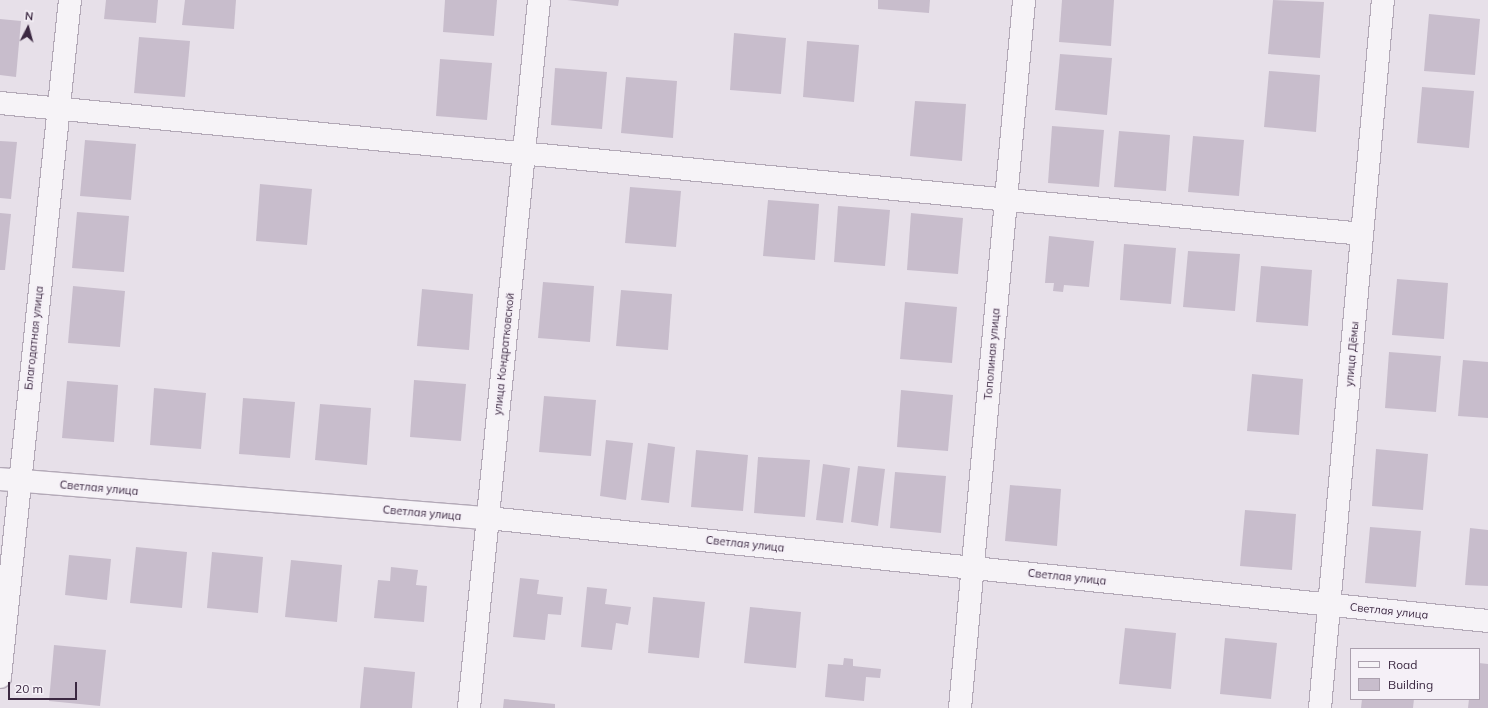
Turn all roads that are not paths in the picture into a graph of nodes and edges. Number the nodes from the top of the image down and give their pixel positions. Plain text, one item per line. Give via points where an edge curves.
1 (70, 0) edge
2 (539, 0) edge
3 (1024, 0) edge
4 (1383, 0) edge
5 (0, 103) edge
6 (58, 108) junction
7 (524, 153) junction
8 (1006, 200) junction
9 (1362, 234) junction
10 (10, 480) edge
11 (488, 518) junction
12 (973, 567) junction
13 (1330, 605) junction
14 (1488, 621) edge
15 (0, 677) edge
16 (469, 708) edge
17 (960, 708) edge
18 (1320, 708) edge

1 - 6 street, Благодатная улица
2 - 7 street, улица Кондратковской
3 - 8 street, Тополиная улица
4 - 9 street, улица Дёмы
5 - 6 street
6 - 7 street
6 - 10 street, Благодатная улица
7 - 8 street
7 - 11 street, улица Кондратковской
8 - 9 street
8 - 12 street, Тополиная улица
9 - 13 street, улица Дёмы
10 - 11 street, Светлая улица
10 - 15 street, Благодатная улица
11 - 12 street, Светлая улица
11 - 16 street, улица Кондратковской
12 - 13 street, Светлая улица
12 - 17 street, Тополиная улица
13 - 14 street, Светлая улица
13 - 18 street, улица Дёмы

